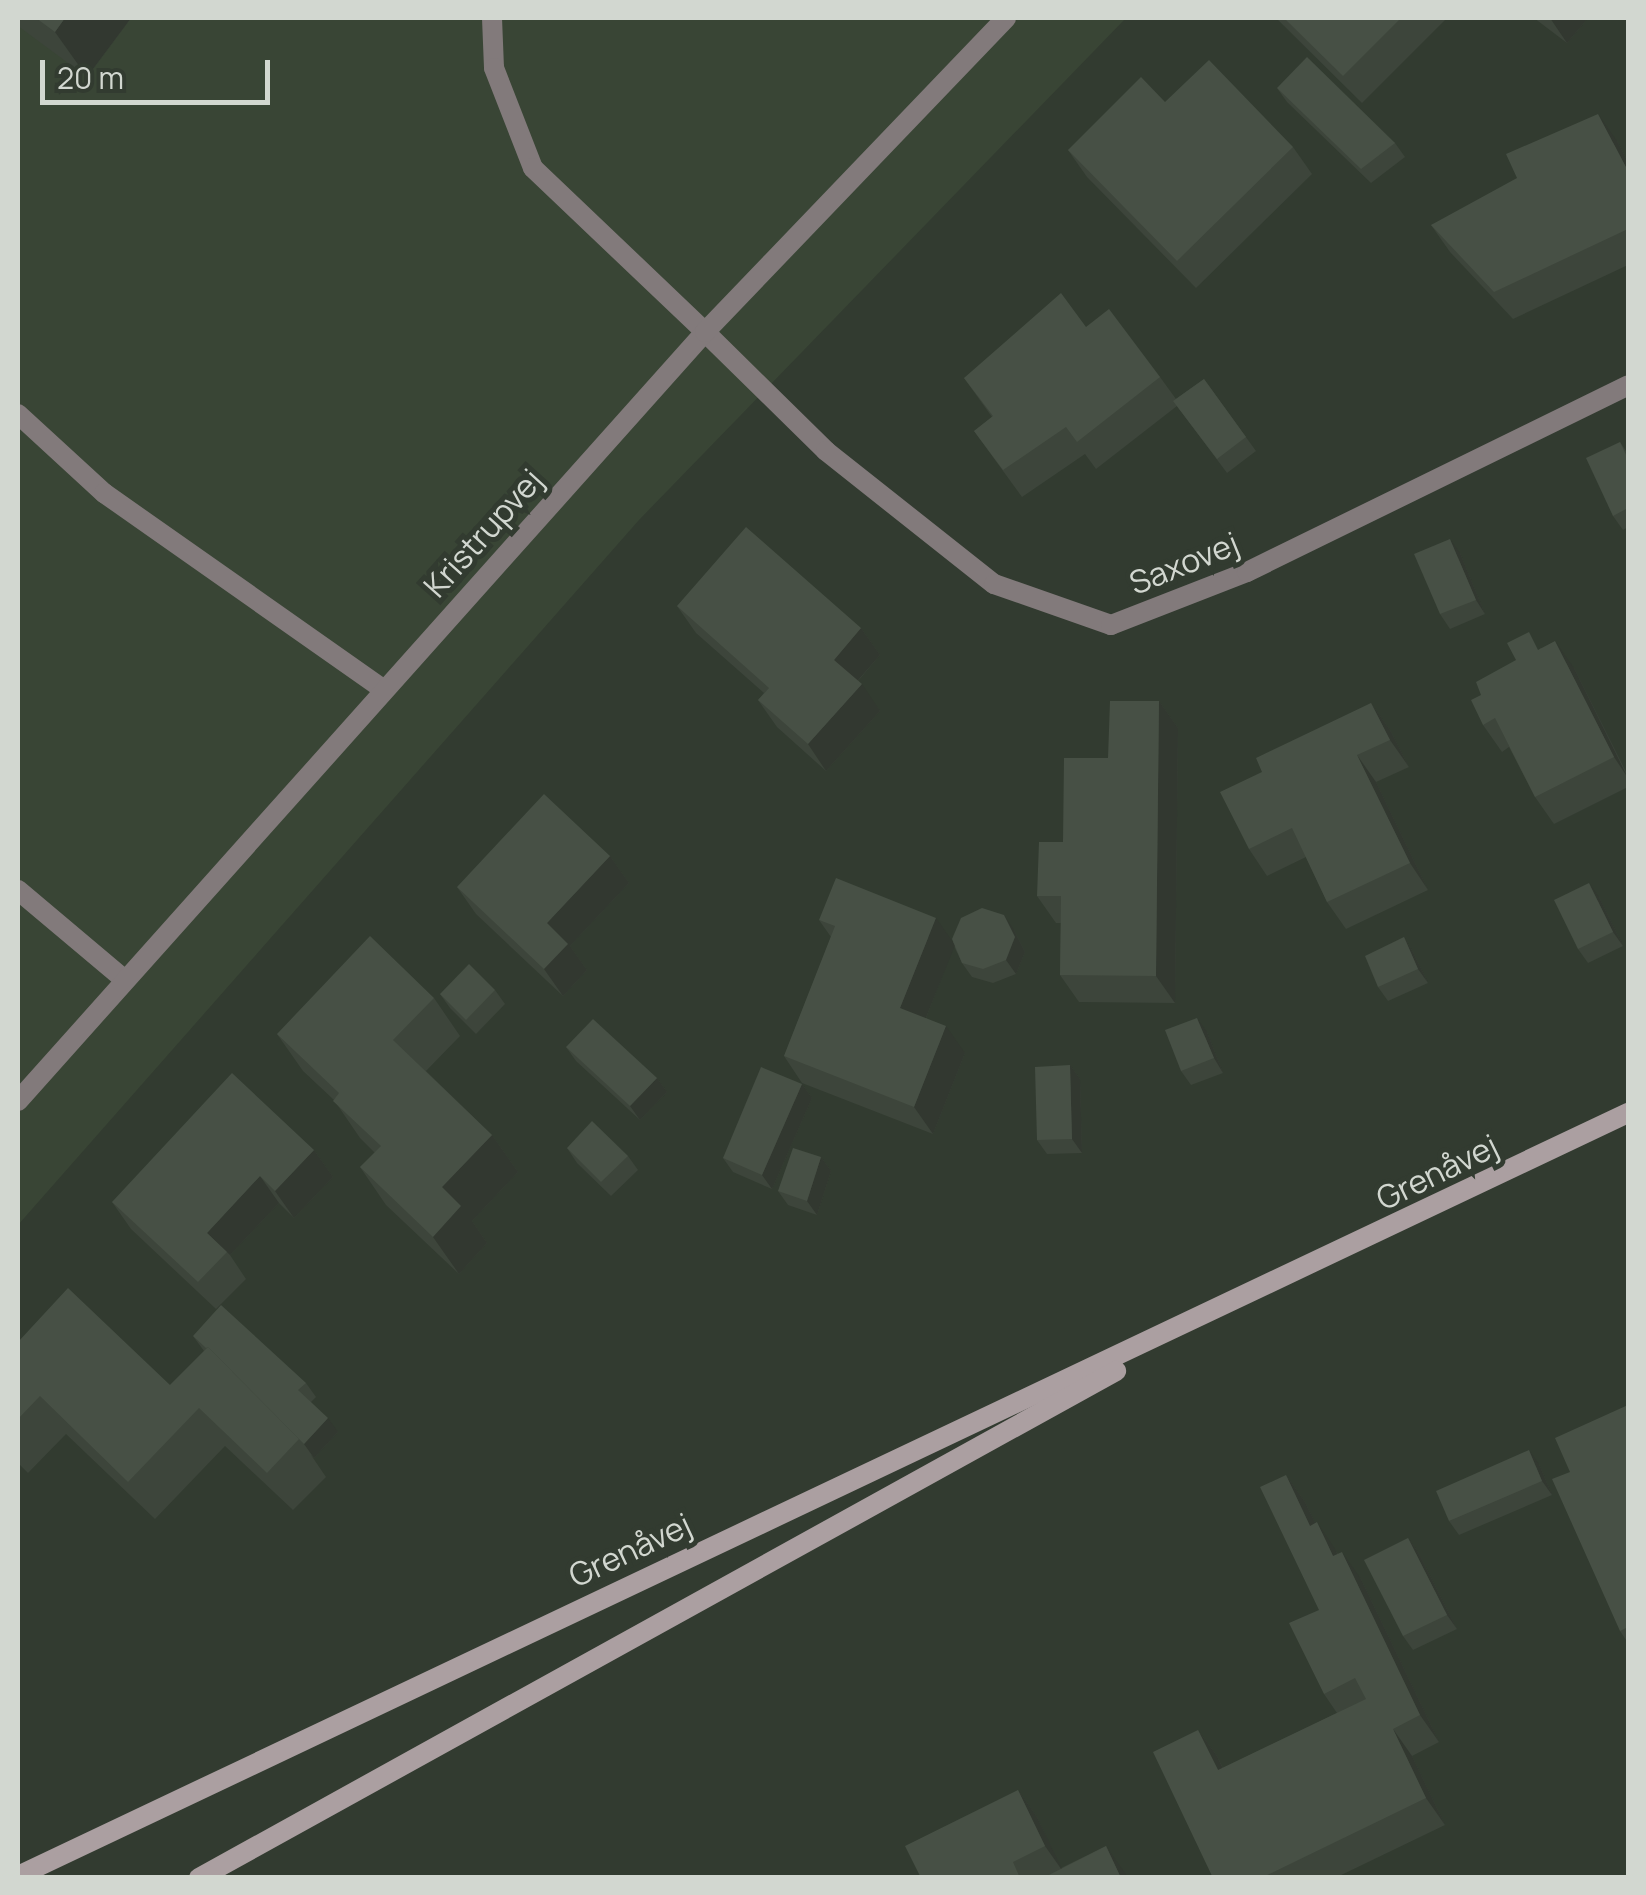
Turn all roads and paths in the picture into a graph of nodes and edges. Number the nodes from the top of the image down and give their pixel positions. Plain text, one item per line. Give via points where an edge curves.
1 (492, 18) edge
2 (1006, 18) edge
3 (705, 332) junction
4 (1628, 386) edge
5 (18, 414) edge
6 (383, 689) junction
7 (18, 890) edge
8 (125, 980) junction
9 (18, 1101) edge
10 (1628, 1113) edge
11 (1271, 1285) junction
12 (18, 1876) edge
13 (199, 1878) edge

1 - 3 street, Saxovej via 494,68 533,168
2 - 3 street, Kristrupvej
3 - 4 street, Saxovej via 826,451 994,584 1111,625 1247,572
3 - 6 street, Kristrupvej
5 - 6 street via 104,493
6 - 8 street, Kristrupvej
7 - 8 street
8 - 9 street, Kristrupvej
10 - 11 street, Grenåvej
11 - 12 street, Grenåvej
11 - 13 street, Grenåvej

